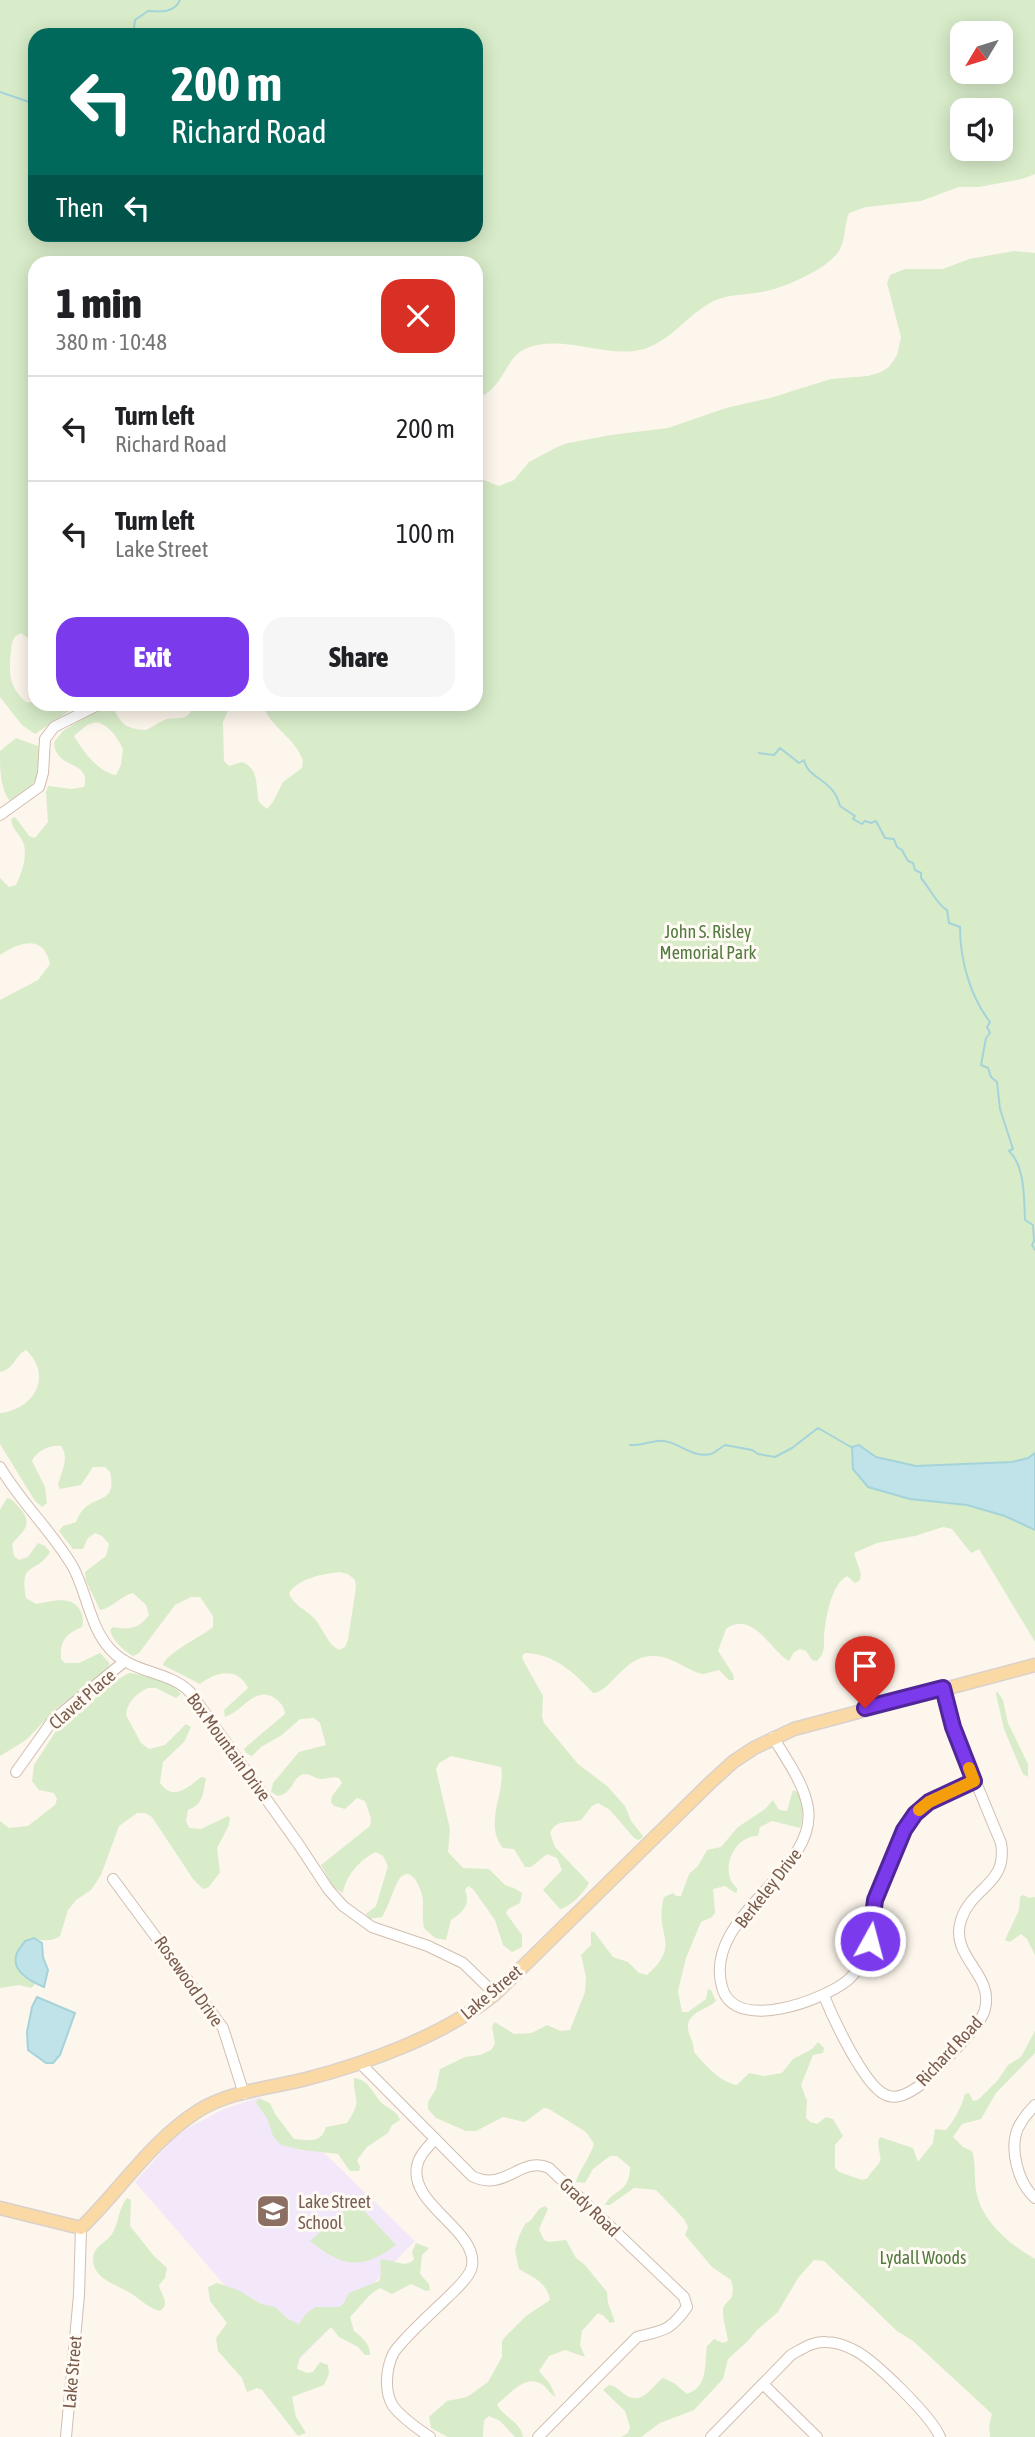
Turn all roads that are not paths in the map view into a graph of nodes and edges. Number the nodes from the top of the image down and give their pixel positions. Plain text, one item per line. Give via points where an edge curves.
1 (86, 711) edge
2 (0, 815) edge
3 (0, 1467) edge
4 (125, 1661) junction
5 (1035, 1665) edge
6 (943, 1688) junction
7 (773, 1737) junction
8 (16, 1772) dead end
9 (974, 1781) junction
10 (113, 1879) dead end
11 (495, 1994) junction
12 (824, 1996) junction
13 (360, 2063) junction
14 (244, 2094) junction
15 (1035, 2105) edge
16 (435, 2139) junction
17 (1035, 2198) edge
18 (0, 2208) edge
19 (81, 2228) junction
20 (764, 2384) junction
21 (66, 2437) edge
22 (430, 2437) edge
23 (538, 2437) edge
24 (711, 2437) edge
25 (817, 2437) edge
26 (940, 2437) edge

1 - 2 street via 54,727 46,739 39,787
3 - 4 street, Box Mountain Drive via 72,1567 101,1636
4 - 8 street, Clavet Place via 53,1720
4 - 11 street, Box Mountain Drive via 181,1683 190,1692 343,1906 372,1927 463,1963
5 - 6 main road, Lake Street
6 - 7 main road, Lake Street via 818,1720
6 - 9 street, Richard Road
7 - 11 main road, Lake Street via 711,1782
7 - 12 street, Berkeley Drive via 802,1788 808,1828 794,1858 740,1919 719,1972 722,1991 735,2005 755,2011
9 - 12 street, Berkeley Drive via 929,1802 915,1814 875,1900 863,1961 849,1979
9 - 12 street, Richard Road via 1003,1857 1001,1868 970,1902 958,1937 986,1992 985,2011 975,2027 919,2086 897,2097 884,2094 866,2075
10 - 14 street, Rosewood Drive via 223,2028
11 - 13 main road, Lake Street via 458,2021
13 - 14 main road, Lake Street
13 - 16 street, Grady Road
14 - 19 main road, Lake Street via 206,2107 180,2125
15 - 17 street via 1017,2129 1014,2150 1019,2173
16 - 22 street via 422,2154 417,2174 425,2196 464,2241 472,2268 394,2353 387,2381 388,2397 395,2408
16 - 23 street, Grady Road via 483,2182 540,2164 549,2168 684,2297 687,2307 676,2322 660,2333 638,2337
18 - 19 main road
19 - 21 street, Lake Street
20 - 24 street
20 - 25 street
20 - 26 street via 791,2355 807,2346 839,2343 874,2365 925,2413

